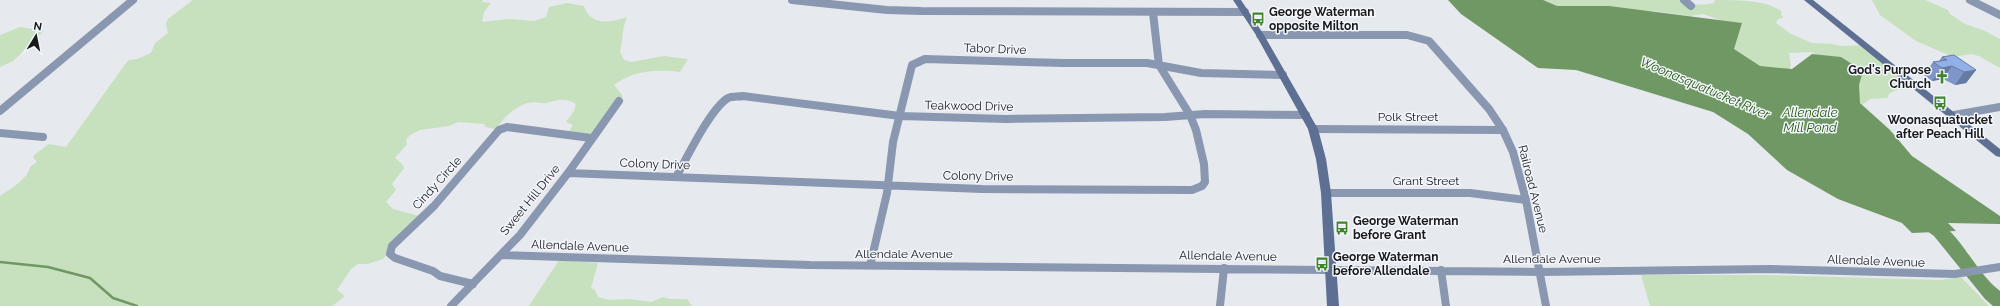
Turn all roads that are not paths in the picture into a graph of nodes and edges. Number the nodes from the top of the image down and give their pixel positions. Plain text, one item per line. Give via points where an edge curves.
1 (133, 0) edge
2 (792, 0) edge
3 (1237, 0) edge
4 (1684, 0) edge
5 (1808, 0) edge
6 (1970, 0) edge
7 (1691, 6) dead end
8 (1245, 12) junction
9 (1153, 13) junction
10 (2000, 15) edge
11 (1260, 35) junction
12 (1159, 65) junction
13 (1283, 75) junction
14 (619, 101) dead end
15 (2000, 107) edge
16 (0, 111) edge
17 (1306, 115) junction
18 (1954, 115) junction
19 (900, 116) junction
20 (1190, 116) junction
21 (1313, 129) junction
22 (1503, 130) junction
23 (0, 133) edge
24 (43, 137) dead end
25 (592, 138) junction
26 (2000, 154) edge
27 (568, 173) junction
28 (676, 177) junction
29 (888, 185) junction
30 (1326, 193) junction
31 (1526, 200) junction
32 (501, 255) junction
33 (870, 266) junction
34 (2000, 267) edge
35 (1224, 268) junction
36 (1331, 269) junction
37 (1441, 270) junction
38 (1541, 272) junction
39 (473, 284) junction
40 (451, 306) edge
41 (1220, 306) edge
42 (1333, 306) edge
43 (1446, 306) edge
44 (1546, 306) edge

1 - 16 street
2 - 9 street via 887,10
3 - 8 main road
4 - 7 street
5 - 18 main road
6 - 10 street
8 - 9 street
8 - 11 main road
9 - 12 street, Colony Drive
11 - 13 main road
11 - 22 street, Railroad Avenue via 1370,34 1422,38 1433,45 1489,109
12 - 13 street, Tabor Drive via 1212,74
12 - 19 street, Tabor Drive via 925,59 912,65
12 - 20 street, Colony Drive
13 - 17 main road
14 - 25 street, Sweet Hill Drive
15 - 18 street
17 - 20 street, Teakwood Drive
17 - 21 main road
18 - 26 main road
19 - 20 street, Teakwood Drive via 1014,119
19 - 28 street, Teakwood Drive via 743,96 733,97 717,108
19 - 29 street, Tabor Drive via 893,142
20 - 29 street, Colony Drive via 1196,130 1205,174 1202,186 1192,190 982,189
21 - 22 street, Polk Street
21 - 30 main road
22 - 31 street, Railroad Avenue via 1513,152
23 - 24 street
25 - 27 street, Sweet Hill Drive
25 - 39 street, Cindy Circle via 507,127 499,130 434,206 392,246 390,254 395,258 433,271 440,276
27 - 28 street, Colony Drive
27 - 32 street, Sweet Hill Drive via 520,235
28 - 29 street, Colony Drive
29 - 33 street, Tabor Drive
30 - 31 street, Grant Street via 1470,193
30 - 36 main road
31 - 38 street, Railroad Avenue
32 - 33 street, Allendale Avenue
32 - 39 street, Sweet Hill Drive
33 - 35 street, Allendale Avenue
34 - 38 street, Allendale Avenue via 1955,274 1771,269
35 - 36 street, Allendale Avenue
35 - 41 street
36 - 37 street, Allendale Avenue
36 - 42 main road
37 - 38 street, Allendale Avenue
37 - 43 street
38 - 44 street, Railroad Avenue
39 - 40 street, Sweet Hill Drive

